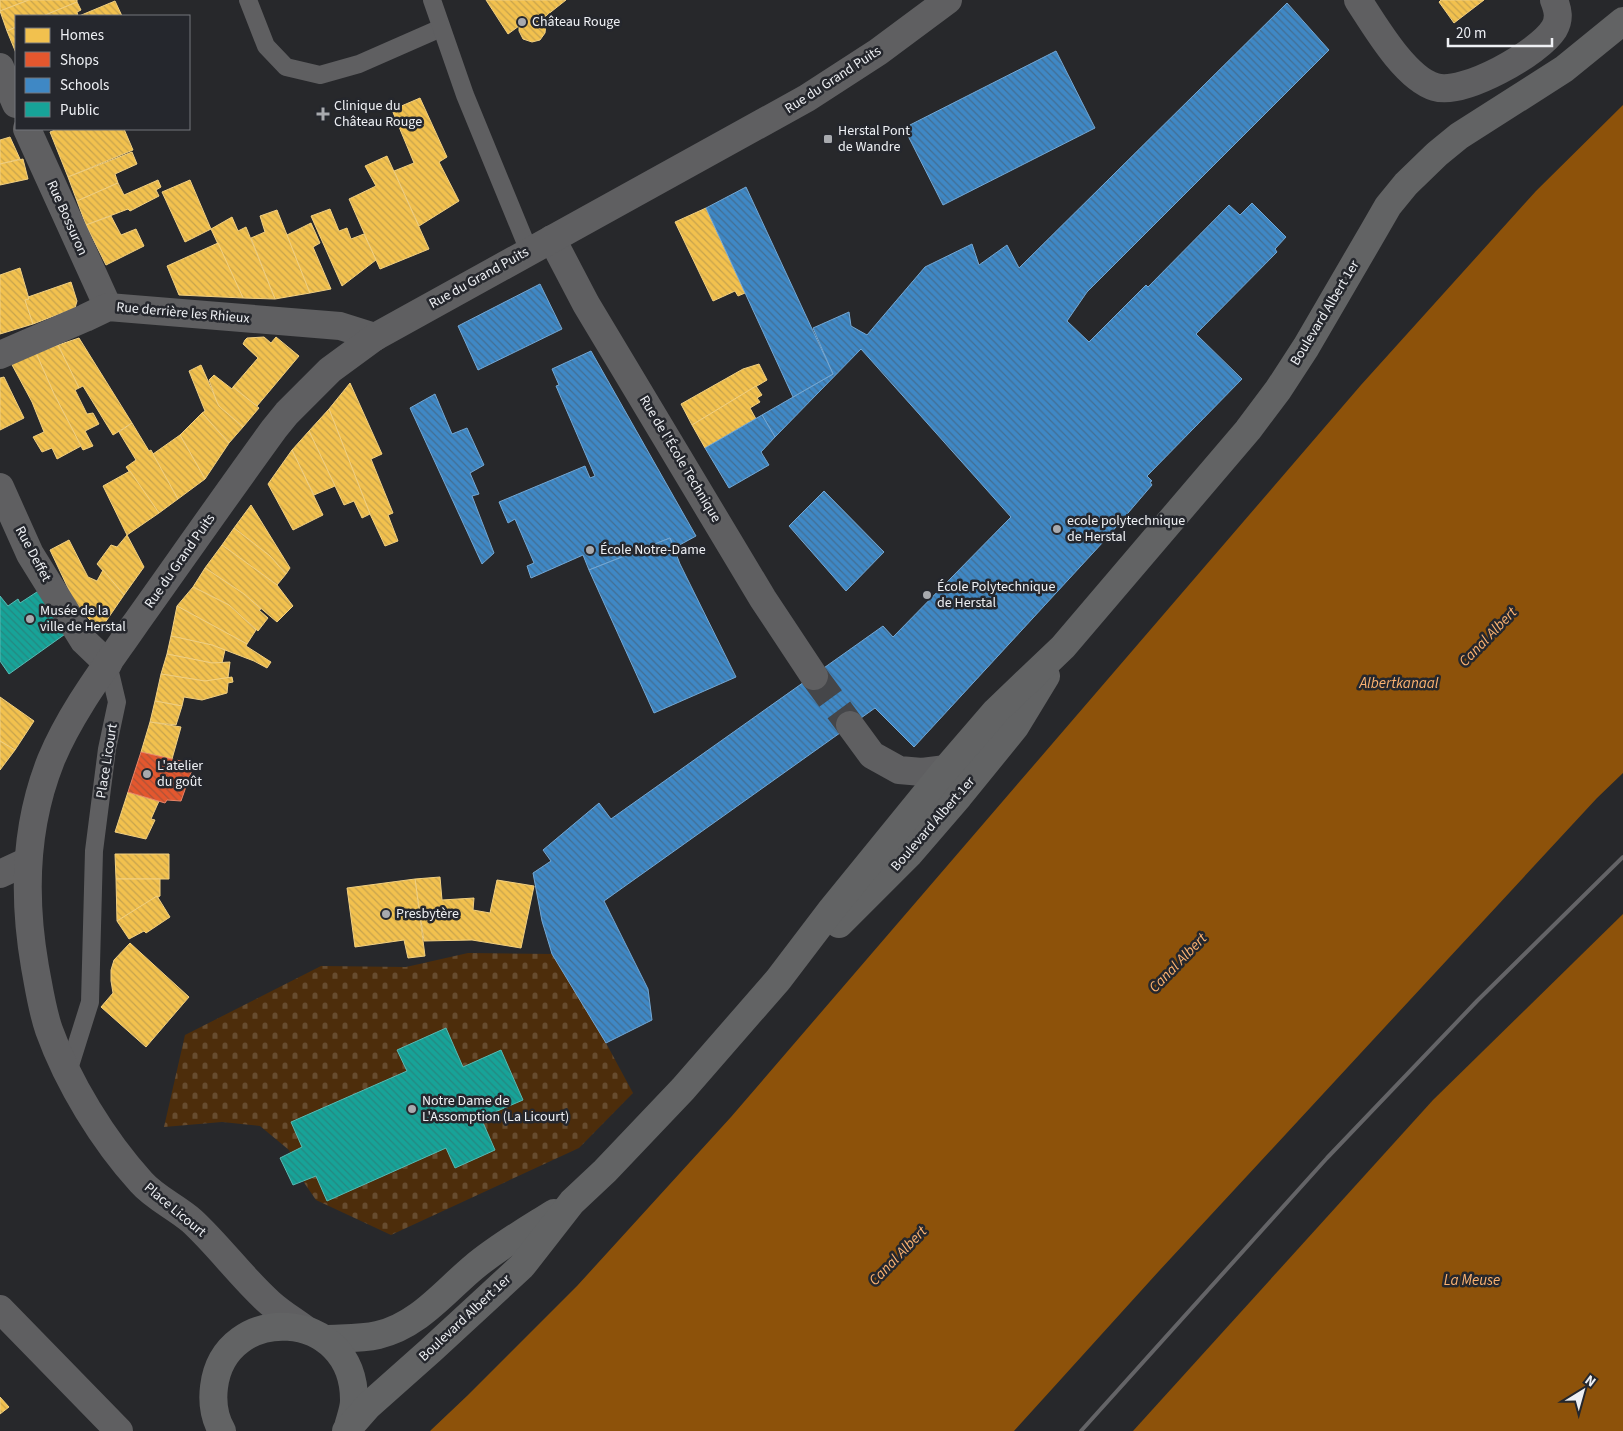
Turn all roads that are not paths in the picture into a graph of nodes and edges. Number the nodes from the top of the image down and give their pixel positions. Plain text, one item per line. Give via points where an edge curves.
1 (248, 0) edge
2 (432, 0) edge
3 (948, 0) edge
4 (1358, 0) edge
5 (1554, 0) edge
6 (1623, 22) edge
7 (441, 28) junction
8 (0, 67) edge
9 (15, 102) edge
10 (27, 130) edge
11 (540, 245) junction
12 (108, 307) junction
13 (374, 337) junction
14 (0, 355) edge
15 (0, 487) edge
16 (1063, 647) junction
17 (108, 664) junction
18 (814, 676) tunnel mouth
19 (850, 726) tunnel mouth
20 (946, 769) junction
21 (28, 860) junction
22 (0, 874) edge
23 (778, 980) junction
24 (68, 1072) junction
25 (572, 1202) junction
26 (0, 1309) edge
27 (315, 1334) junction
28 (216, 1424) edge
29 (347, 1429) edge
30 (119, 1431) edge

1 - 7 lane via 266,46 286,66 320,75 359,64
2 - 7 lane
3 - 11 street, Rue du Grand Puits via 878,52 807,98
4 - 5 street via 1396,55 1422,82 1436,88 1482,79 1533,49 1555,28 1558,11
6 - 16 main road, Boulevard Albert 1er via 1564,69 1459,136 1406,184 1372,232 1306,347 1248,430
7 - 11 lane via 465,95
8 - 9 street
10 - 12 street, Rue Bossuron
11 - 13 street, Rue du Grand Puits
11 - 18 street, Rue de l'École Technique via 586,304 764,600
12 - 13 street, Rue derrière les Rhieux via 340,326
12 - 14 street, Rue derrière les Rhieux
13 - 17 street, Rue du Grand Puits via 330,370 283,418
15 - 17 street, Rue Deffet via 30,554 84,641
16 - 20 main road, Boulevard Albert 1er via 996,711
16 - 23 main road, Boulevard Albert 1er via 1015,728 959,796 844,919
17 - 21 street, Place Licourt via 78,708 51,760 38,805
17 - 24 lane, Place Licourt via 118,702 107,749 94,851 90,1002
19 - 20 street via 872,755 900,770
20 - 23 main road, Boulevard Albert 1er
21 - 22 street
21 - 24 street, Place Licourt via 28,908 36,976 49,1030
23 - 25 main road, Boulevard Albert 1er via 677,1095
24 - 27 street, Place Licourt via 86,1106 142,1184 191,1221 272,1305
25 - 27 main road, Boulevard Albert 1er via 475,1266 418,1316 398,1328 373,1336
25 - 29 main road, Boulevard Albert 1er via 522,1266 368,1406
26 - 30 street
27 - 28 main road, Boulevard Albert 1er via 282,1326 260,1330 240,1340 225,1356 215,1377 212,1399
27 - 29 main road, Boulevard Albert 1er via 342,1356 352,1378 355,1403

